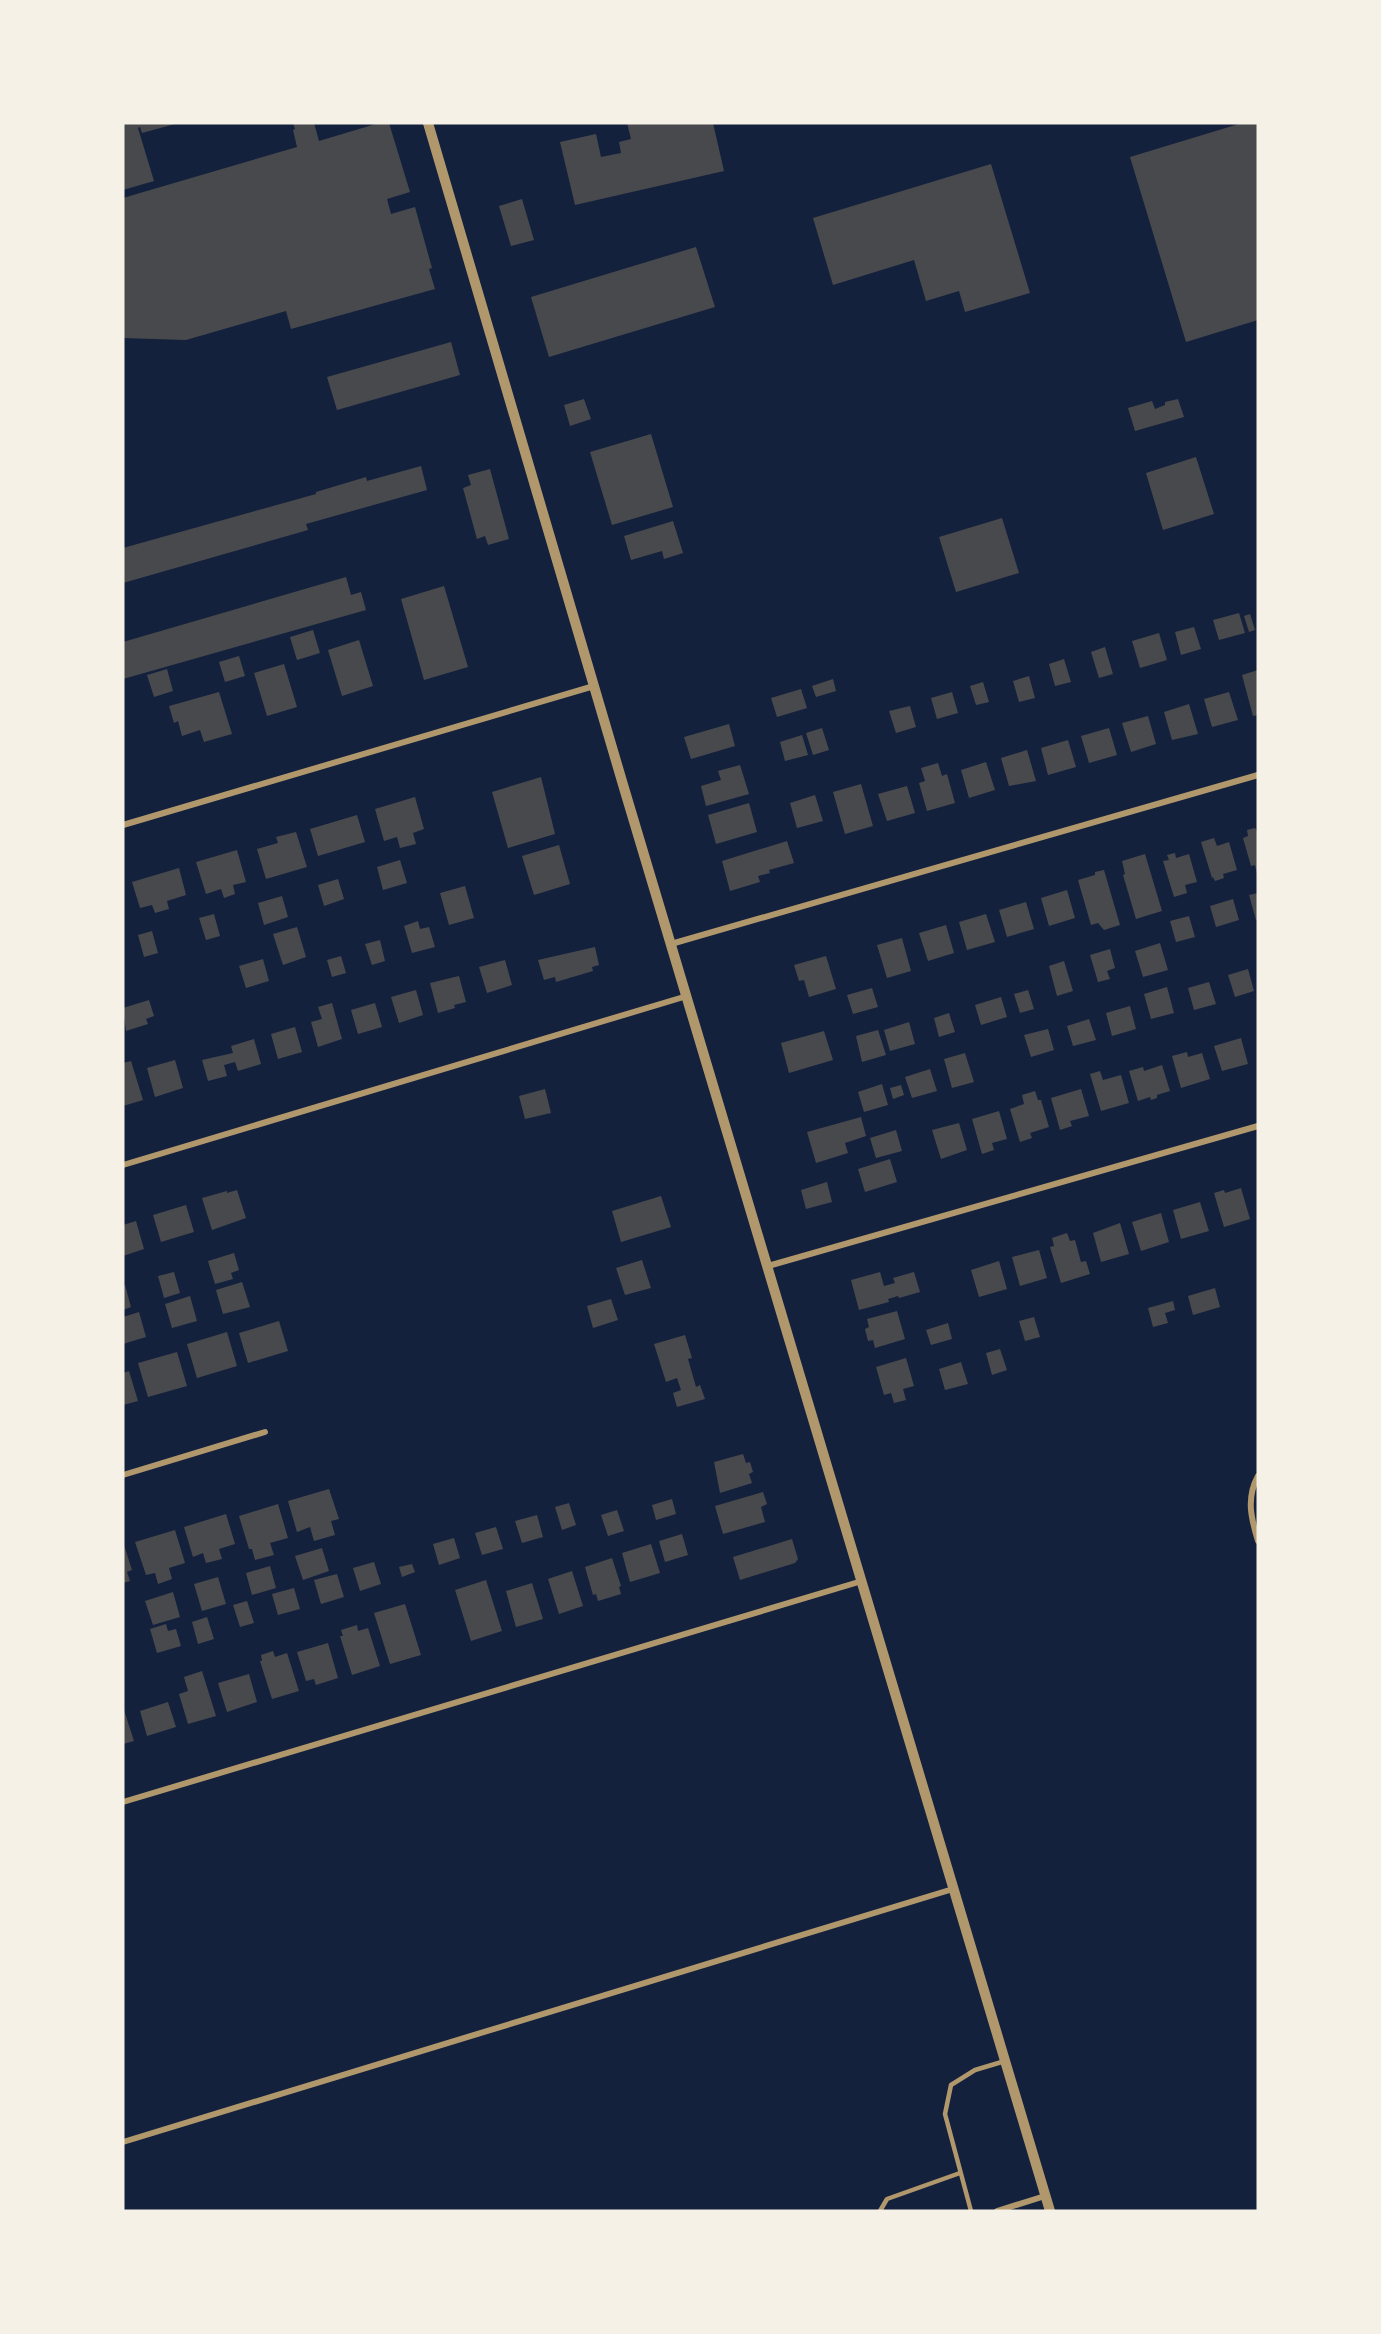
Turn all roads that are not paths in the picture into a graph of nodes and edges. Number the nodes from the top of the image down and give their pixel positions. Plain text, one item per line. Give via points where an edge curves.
1 (428, 123) edge
2 (594, 686) junction
3 (1258, 775) edge
4 (123, 825) edge
5 (671, 944) junction
6 (687, 996) junction
7 (1258, 1126) edge
8 (123, 1165) edge
9 (768, 1266) junction
10 (265, 1432) dead end
11 (123, 1475) edge
12 (1258, 1476) edge
13 (1258, 1541) edge
14 (862, 1581) junction
15 (123, 1802) edge
16 (953, 1889) junction
17 (1005, 2061) junction
18 (123, 2142) edge
19 (960, 2173) junction
20 (1045, 2196) junction
21 (880, 2211) edge
22 (971, 2211) edge
23 (997, 2211) edge
24 (1050, 2211) edge

1 - 2 street
2 - 4 street
2 - 5 street
3 - 5 street
5 - 6 street
6 - 8 street
6 - 9 street
7 - 9 street
9 - 14 street
10 - 11 street
12 - 13 street via 1250,1495 1250,1513
14 - 15 street
14 - 16 street
16 - 17 street
16 - 18 street
17 - 19 lane via 975,2070 951,2085 945,2114
17 - 20 street
19 - 21 lane via 887,2199
19 - 22 lane
20 - 23 street
20 - 24 street

